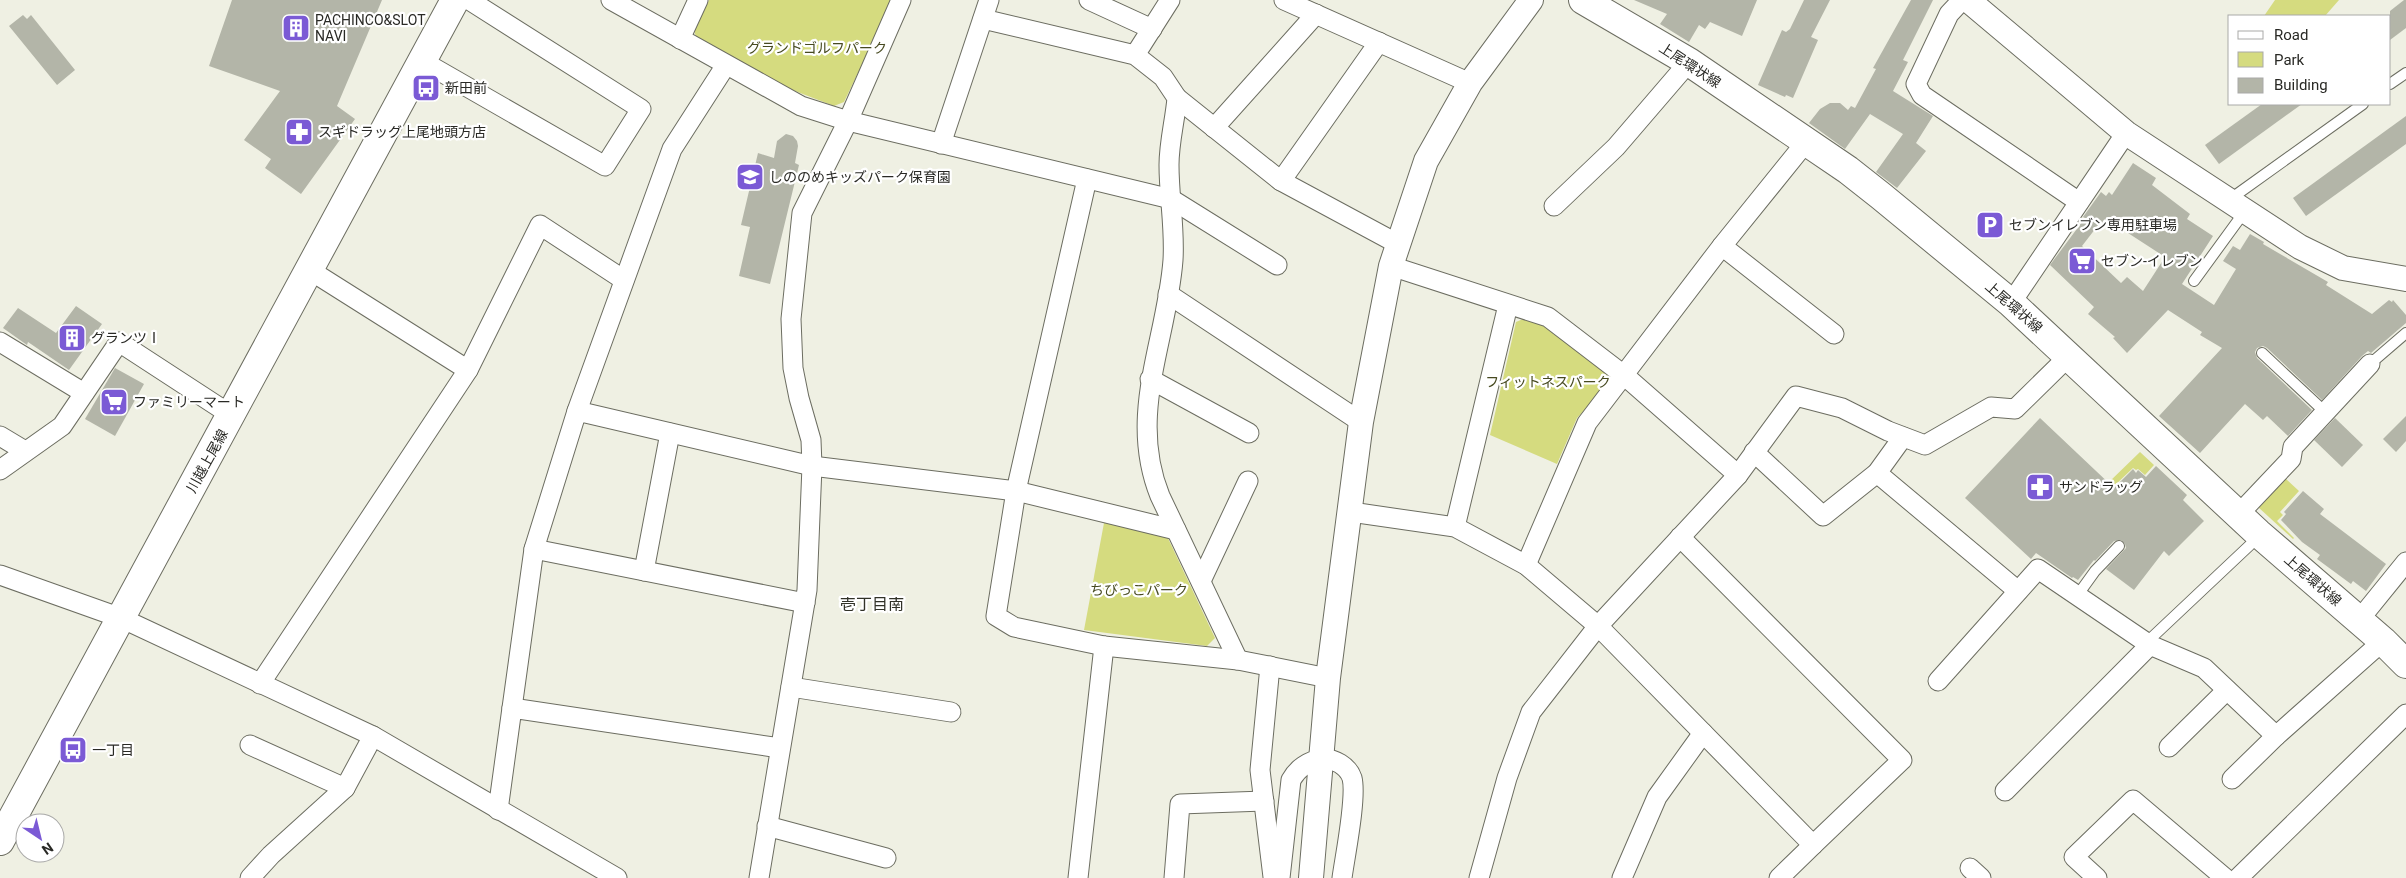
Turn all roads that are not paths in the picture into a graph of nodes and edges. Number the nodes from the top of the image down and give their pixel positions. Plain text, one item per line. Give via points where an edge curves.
1 (455, 0) edge
2 (469, 0) edge
3 (611, 0) edge
4 (698, 0) edge
5 (901, 0) edge
6 (989, 0) edge
7 (1089, 0) edge
8 (1170, 0) edge
9 (1284, 0) edge
10 (1531, 0) edge
11 (1583, 0) edge
12 (1962, 0) edge
13 (1968, 0) edge
14 (1316, 14) junction
15 (983, 19) junction
16 (1152, 28) junction
17 (680, 39) junction
18 (1379, 42) junction
19 (1135, 55) junction
20 (422, 61) junction
21 (1689, 62) junction
22 (726, 65) junction
23 (2406, 73) edge
24 (1470, 83) junction
25 (2391, 83) edge
26 (1177, 98) junction
27 (2362, 105) edge
28 (848, 121) junction
29 (1214, 128) junction
30 (2126, 133) junction
31 (1806, 142) junction
32 (941, 144) junction
33 (1087, 179) junction
34 (1281, 181) junction
35 (1172, 199) junction
36 (2079, 202) junction
37 (1554, 206) dead end
38 (2236, 206) junction
39 (1398, 244) junction
40 (1722, 246) junction
41 (1277, 265) dead end
42 (1391, 266) junction
43 (308, 269) junction
44 (2406, 279) edge
45 (624, 280) junction
46 (2194, 281) dead end
47 (1168, 294) junction
48 (2011, 303) junction
49 (1508, 306) junction
50 (2406, 333) edge
51 (1834, 334) dead end
52 (0, 342) edge
53 (2262, 353) dead end
54 (2068, 357) junction
55 (2370, 364) joint
56 (468, 370) junction
57 (1625, 376) junction
58 (1150, 379) junction
59 (84, 393) junction
60 (577, 411) junction
61 (2325, 412) junction
62 (231, 415) junction
63 (1361, 422) junction
64 (670, 433) junction
65 (1249, 433) dead end
66 (0, 436) edge
67 (1903, 437) junction
68 (25, 451) junction
69 (1754, 452) junction
70 (812, 466) junction
71 (0, 470) edge
72 (1877, 473) junction
73 (1738, 475) junction
74 (1248, 481) dead end
75 (1016, 491) junction
76 (1351, 512) junction
77 (2238, 515) junction
78 (1455, 527) junction
79 (1176, 530) junction
80 (2258, 534) junction
81 (1680, 537) junction
82 (2119, 546) dead end
83 (534, 549) junction
84 (2406, 562) edge
85 (1526, 565) junction
86 (644, 572) junction
87 (0, 576) edge
88 (1200, 581) junction
89 (2018, 592) junction
90 (2077, 596) junction
91 (805, 603) junction
92 (121, 618) junction
93 (2359, 620) junction
94 (1598, 626) junction
95 (2382, 641) junction
96 (2148, 644) junction
97 (1104, 646) junction
98 (1238, 660) junction
99 (2406, 664) edge
100 (1270, 666) junction
101 (1328, 678) junction
102 (1938, 681) dead end
103 (260, 684) junction
104 (791, 686) junction
105 (2227, 690) junction
106 (512, 708) junction
107 (951, 712) dead end
108 (2406, 714) edge
109 (1703, 733) junction
110 (373, 736) junction
111 (2276, 736) junction
112 (250, 745) dead end
113 (2169, 747) dead end
114 (780, 748) junction
115 (1322, 759) junction
116 (2232, 779) dead end
117 (345, 788) junction
118 (2005, 791) dead end
119 (1264, 801) junction
120 (498, 810) junction
121 (767, 826) junction
122 (0, 841) edge
123 (1813, 845) junction
124 (886, 858) dead end
125 (250, 878) edge
126 (617, 878) edge
127 (758, 878) edge
128 (1078, 878) edge
129 (1174, 878) edge
130 (1273, 878) edge
131 (1280, 878) edge
132 (1311, 878) edge
133 (1342, 878) edge
134 (1479, 878) edge
135 (1622, 878) edge
136 (1779, 878) edge
137 (2097, 878) edge
138 (2225, 878) edge
139 (2238, 878) edge

1 - 20 main road, 川越上尾線
2 - 20 street via 641,110 605,166
3 - 17 street
4 - 17 street
5 - 28 street
6 - 15 street
7 - 16 street
8 - 16 street
9 - 14 street
10 - 24 street
11 - 21 main road, 上尾環状線
12 - 36 street via 1949,14 1916,84 1922,95
13 - 30 street
14 - 18 street
14 - 29 street
15 - 19 street
15 - 32 street
16 - 19 street
17 - 22 street
18 - 24 street
18 - 34 street
19 - 26 street via 1163,78
20 - 43 main road, 川越上尾線
21 - 31 main road, 上尾環状線
21 - 37 street via 1616,147
22 - 28 street via 801,106
22 - 45 street via 672,149
23 - 25 lane
24 - 39 street via 1426,161
26 - 29 street
26 - 35 street via 1169,164
27 - 38 lane
28 - 32 street
28 - 70 street via 802,213 796,267 791,319 793,368 811,440
29 - 34 street
30 - 36 street
30 - 38 street
31 - 40 street
31 - 48 main road, 上尾環状線 via 1848,170
32 - 33 street
33 - 35 street
33 - 75 street
34 - 39 street
35 - 41 street
35 - 47 street via 1173,261
36 - 48 street
38 - 44 street via 2300,247 2343,268
38 - 46 lane
39 - 42 street
40 - 51 street
40 - 57 street
42 - 49 street
42 - 63 street
43 - 56 street
43 - 62 main road, 川越上尾線
45 - 56 street via 540,225
45 - 60 street
47 - 58 street
47 - 63 street
48 - 54 main road, 上尾環状線
49 - 57 street via 1548,317
49 - 78 street
50 - 55 lane
52 - 59 street
53 - 61 lane
54 - 67 street via 2015,409 1990,407 1925,445
54 - 77 main road, 上尾環状線
55 - 61 street
56 - 103 street
57 - 73 street
57 - 85 street via 1587,423
58 - 65 street
58 - 79 street via 1147,438 1154,482
59 - 62 street via 119,342
59 - 68 street via 62,426
60 - 64 street
60 - 83 street
61 - 77 street via 2293,447 2291,459
62 - 92 main road, 川越上尾線
63 - 76 street
64 - 70 street
64 - 86 street
66 - 68 street
67 - 69 street via 1842,408 1796,396
67 - 72 street
68 - 71 street
69 - 72 street via 1823,516
69 - 73 street
70 - 75 street
70 - 91 street
72 - 89 street
73 - 81 street
74 - 88 street
75 - 79 street
75 - 97 street via 996,616 1014,627
76 - 78 street
76 - 101 street
77 - 80 main road, 上尾環状線
78 - 85 street
79 - 88 street
80 - 93 main road, 上尾環状線
80 - 96 lane
81 - 94 street
81 - 123 street via 1902,760
82 - 90 lane
83 - 86 street
83 - 106 street
84 - 93 street
85 - 94 street
86 - 91 street
87 - 92 street
88 - 98 street
89 - 90 street via 2038,569
89 - 102 street
90 - 96 street
91 - 104 street
92 - 103 street
92 - 122 main road, 川越上尾線
93 - 95 main road, 上尾環状線
94 - 109 street
94 - 134 street via 1531,712 1507,778
95 - 99 main road, 上尾環状線
95 - 111 street
96 - 105 street via 2204,668
96 - 118 street
97 - 98 street
97 - 128 street
98 - 100 street
100 - 101 street
100 - 119 street via 1260,770
101 - 115 street
103 - 110 street
104 - 107 street
104 - 114 street
105 - 111 street
105 - 113 street
106 - 114 street
106 - 120 street
108 - 139 street
109 - 123 street
109 - 135 street via 1657,797
110 - 117 street
110 - 120 street
111 - 116 street
112 - 117 street
114 - 121 street
115 - 131 street via 1296,771 1291,780
115 - 132 street
115 - 133 street via 1337,762 1348,770 1352,779 1353,799
117 - 125 street
119 - 129 street via 1180,804
119 - 130 street
120 - 126 street
121 - 124 street
121 - 127 street
123 - 136 street
137 - 138 street via 2074,857 2133,800

